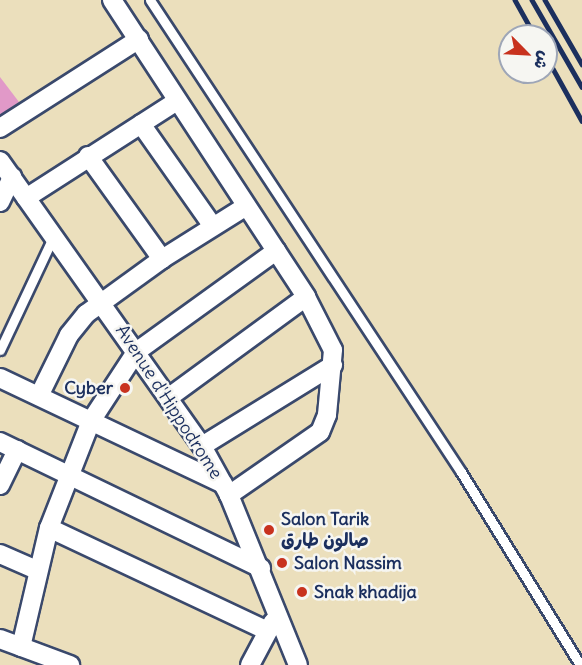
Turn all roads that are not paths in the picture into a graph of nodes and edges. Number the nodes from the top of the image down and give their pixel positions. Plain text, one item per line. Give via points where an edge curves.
1 (112, 0) edge
2 (150, 0) edge
3 (139, 39) junction
4 (177, 101) junction
5 (141, 124) junction
6 (0, 128) edge
7 (88, 156) junction
8 (0, 161) edge
9 (12, 177) junction
10 (26, 198) junction
11 (0, 202) edge
12 (245, 207) junction
13 (212, 225) junction
14 (54, 235) junction
15 (276, 251) junction
16 (162, 259) junction
17 (306, 297) junction
18 (102, 300) junction
19 (0, 350) edge
20 (136, 352) junction
21 (333, 365) junction
22 (0, 378) edge
23 (39, 396) junction
24 (168, 398) junction
25 (91, 421) junction
26 (8, 446) edge
27 (202, 446) junction
28 (68, 476) junction
29 (0, 485) edge
30 (226, 490) junction
31 (49, 528) junction
32 (0, 554) edge
33 (261, 568) junction
34 (37, 570) junction
35 (278, 612) junction
36 (268, 632) junction
37 (0, 639) edge
38 (21, 647) junction
39 (63, 664) edge
40 (250, 665) edge
41 (298, 665) edge
42 (580, 665) edge

1 - 3 street
2 - 42 lane via 461,472
3 - 4 street
3 - 6 street
4 - 5 street
4 - 12 street
5 - 7 street
5 - 13 street
7 - 10 street
7 - 16 street
8 - 9 street, Avenue d'Hippodrome
9 - 10 street, Avenue d'Hippodrome
9 - 11 street
10 - 14 street, Avenue d'Hippodrome
12 - 13 street
12 - 15 street
13 - 16 street
14 - 18 street, Avenue d'Hippodrome
14 - 19 lane
15 - 17 street
15 - 20 street
16 - 18 street
17 - 21 street via 331,344
17 - 24 street
18 - 20 street, Avenue d'Hippodrome
18 - 23 street via 76,324
20 - 24 street, Avenue d'Hippodrome
20 - 25 street
21 - 27 street
21 - 30 street via 327,415 320,432
22 - 23 street
23 - 25 street
24 - 27 street, Avenue d'Hippodrome
25 - 28 street
25 - 30 street
26 - 28 street
26 - 29 street
27 - 30 street, Avenue d'Hippodrome
28 - 31 street
28 - 33 street
30 - 33 street, Avenue d'Hippodrome
31 - 34 street
31 - 36 street
32 - 34 street
33 - 35 street, Avenue d'Hippodrome
34 - 38 street
35 - 36 street
35 - 41 street, Avenue d'Hippodrome
36 - 40 street
37 - 38 street
38 - 39 street

